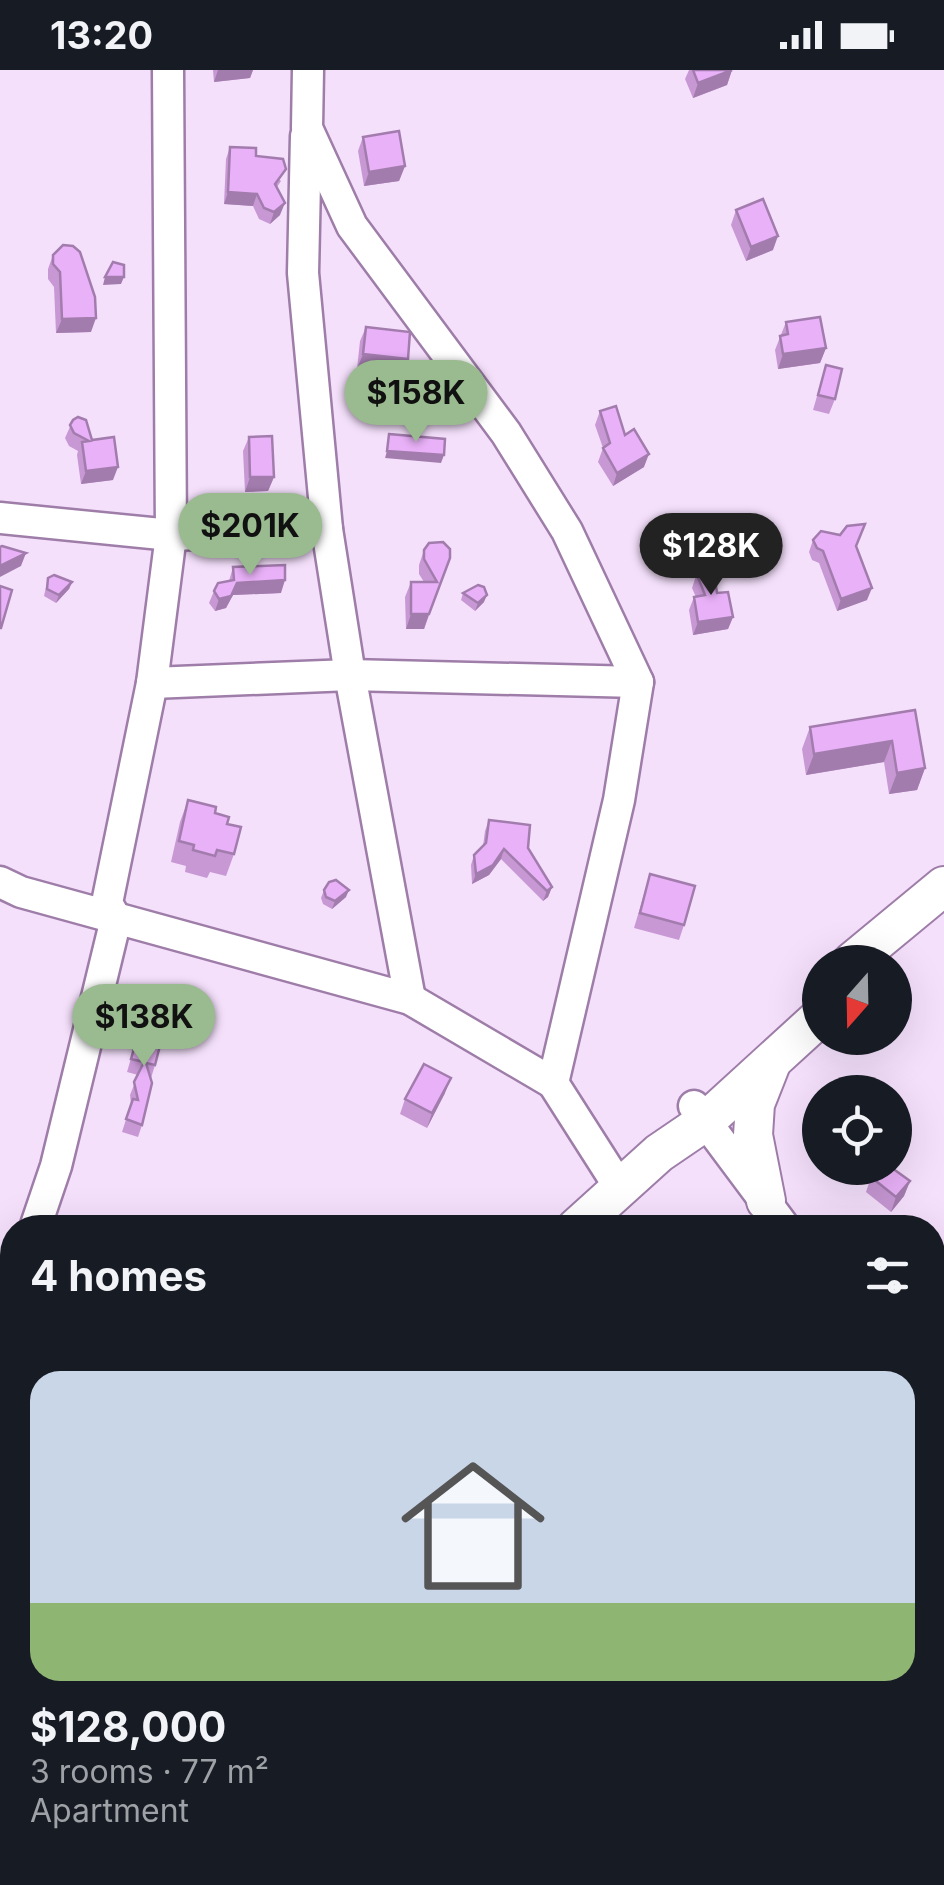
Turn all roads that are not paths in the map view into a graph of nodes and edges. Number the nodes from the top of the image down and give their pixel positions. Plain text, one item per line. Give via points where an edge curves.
1 (168, 70) edge
2 (308, 70) edge
3 (306, 128) junction
4 (0, 518) edge
5 (327, 529) junction
6 (171, 535) junction
7 (350, 676) junction
8 (638, 682) junction
9 (152, 683) junction
10 (0, 882) edge
11 (944, 886) edge
12 (944, 907) edge
13 (116, 920) junction
14 (873, 945) edge
15 (900, 945) edge
16 (410, 999) junction
17 (802, 1009) edge
18 (802, 1035) edge
19 (771, 1064) junction
20 (553, 1082) junction
21 (701, 1114) junction
22 (620, 1188) junction
23 (776, 1214) edge
24 (39, 1215) edge
25 (590, 1215) edge

1 - 6 street
2 - 3 street
3 - 5 street via 303,273
3 - 8 street via 352,226 506,433 567,531
4 - 6 street
5 - 6 street
5 - 7 street
6 - 9 street
7 - 8 street
7 - 9 street
7 - 16 street
8 - 20 street via 619,800
9 - 13 street via 107,903
10 - 13 street
11 - 14 main road
12 - 15 main road
13 - 16 street
13 - 24 street
16 - 20 street
17 - 21 main road
18 - 19 main road
19 - 21 main road
19 - 23 main road via 755,1104 752,1136
20 - 22 street
21 - 22 main road
21 - 23 street
22 - 25 main road

